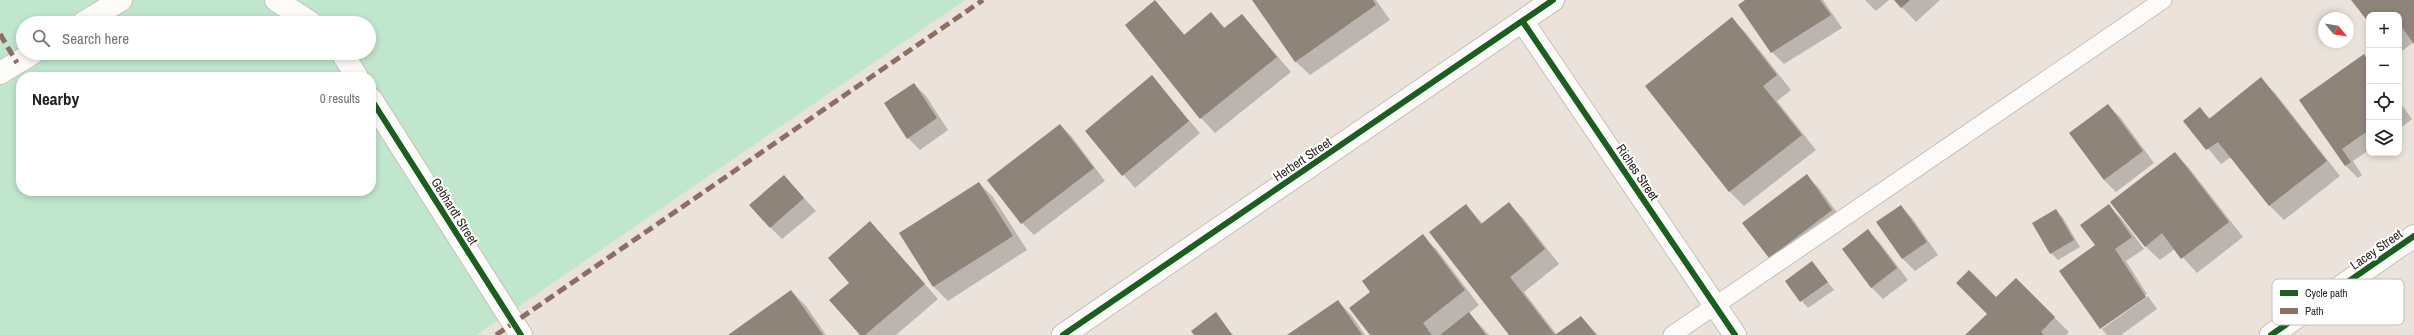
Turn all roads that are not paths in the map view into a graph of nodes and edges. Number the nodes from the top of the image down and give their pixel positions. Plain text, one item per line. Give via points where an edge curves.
1 (121, 0) edge
2 (276, 0) edge
3 (1553, 0) edge
4 (2163, 0) edge
5 (95, 16) edge
6 (300, 16) edge
7 (1523, 22) junction
8 (21, 60) edge
9 (346, 60) edge
10 (354, 72) edge
11 (0, 73) edge
12 (376, 107) edge
13 (2414, 236) edge
14 (2351, 279) edge
15 (1715, 305) junction
16 (2285, 325) edge
17 (521, 335) edge
18 (1063, 335) edge
19 (1672, 335) edge
20 (1735, 335) edge
21 (2270, 335) edge

1 - 5 street
2 - 6 street
3 - 7 street, Herbert Street
4 - 15 lane
7 - 15 street, Riches Street
7 - 18 street, Herbert Street
8 - 11 street
9 - 10 street
12 - 17 street, Gebhardt Street
13 - 14 street, Lacey Street
15 - 19 lane
15 - 20 street, Riches Street
16 - 21 street, Lacey Street

